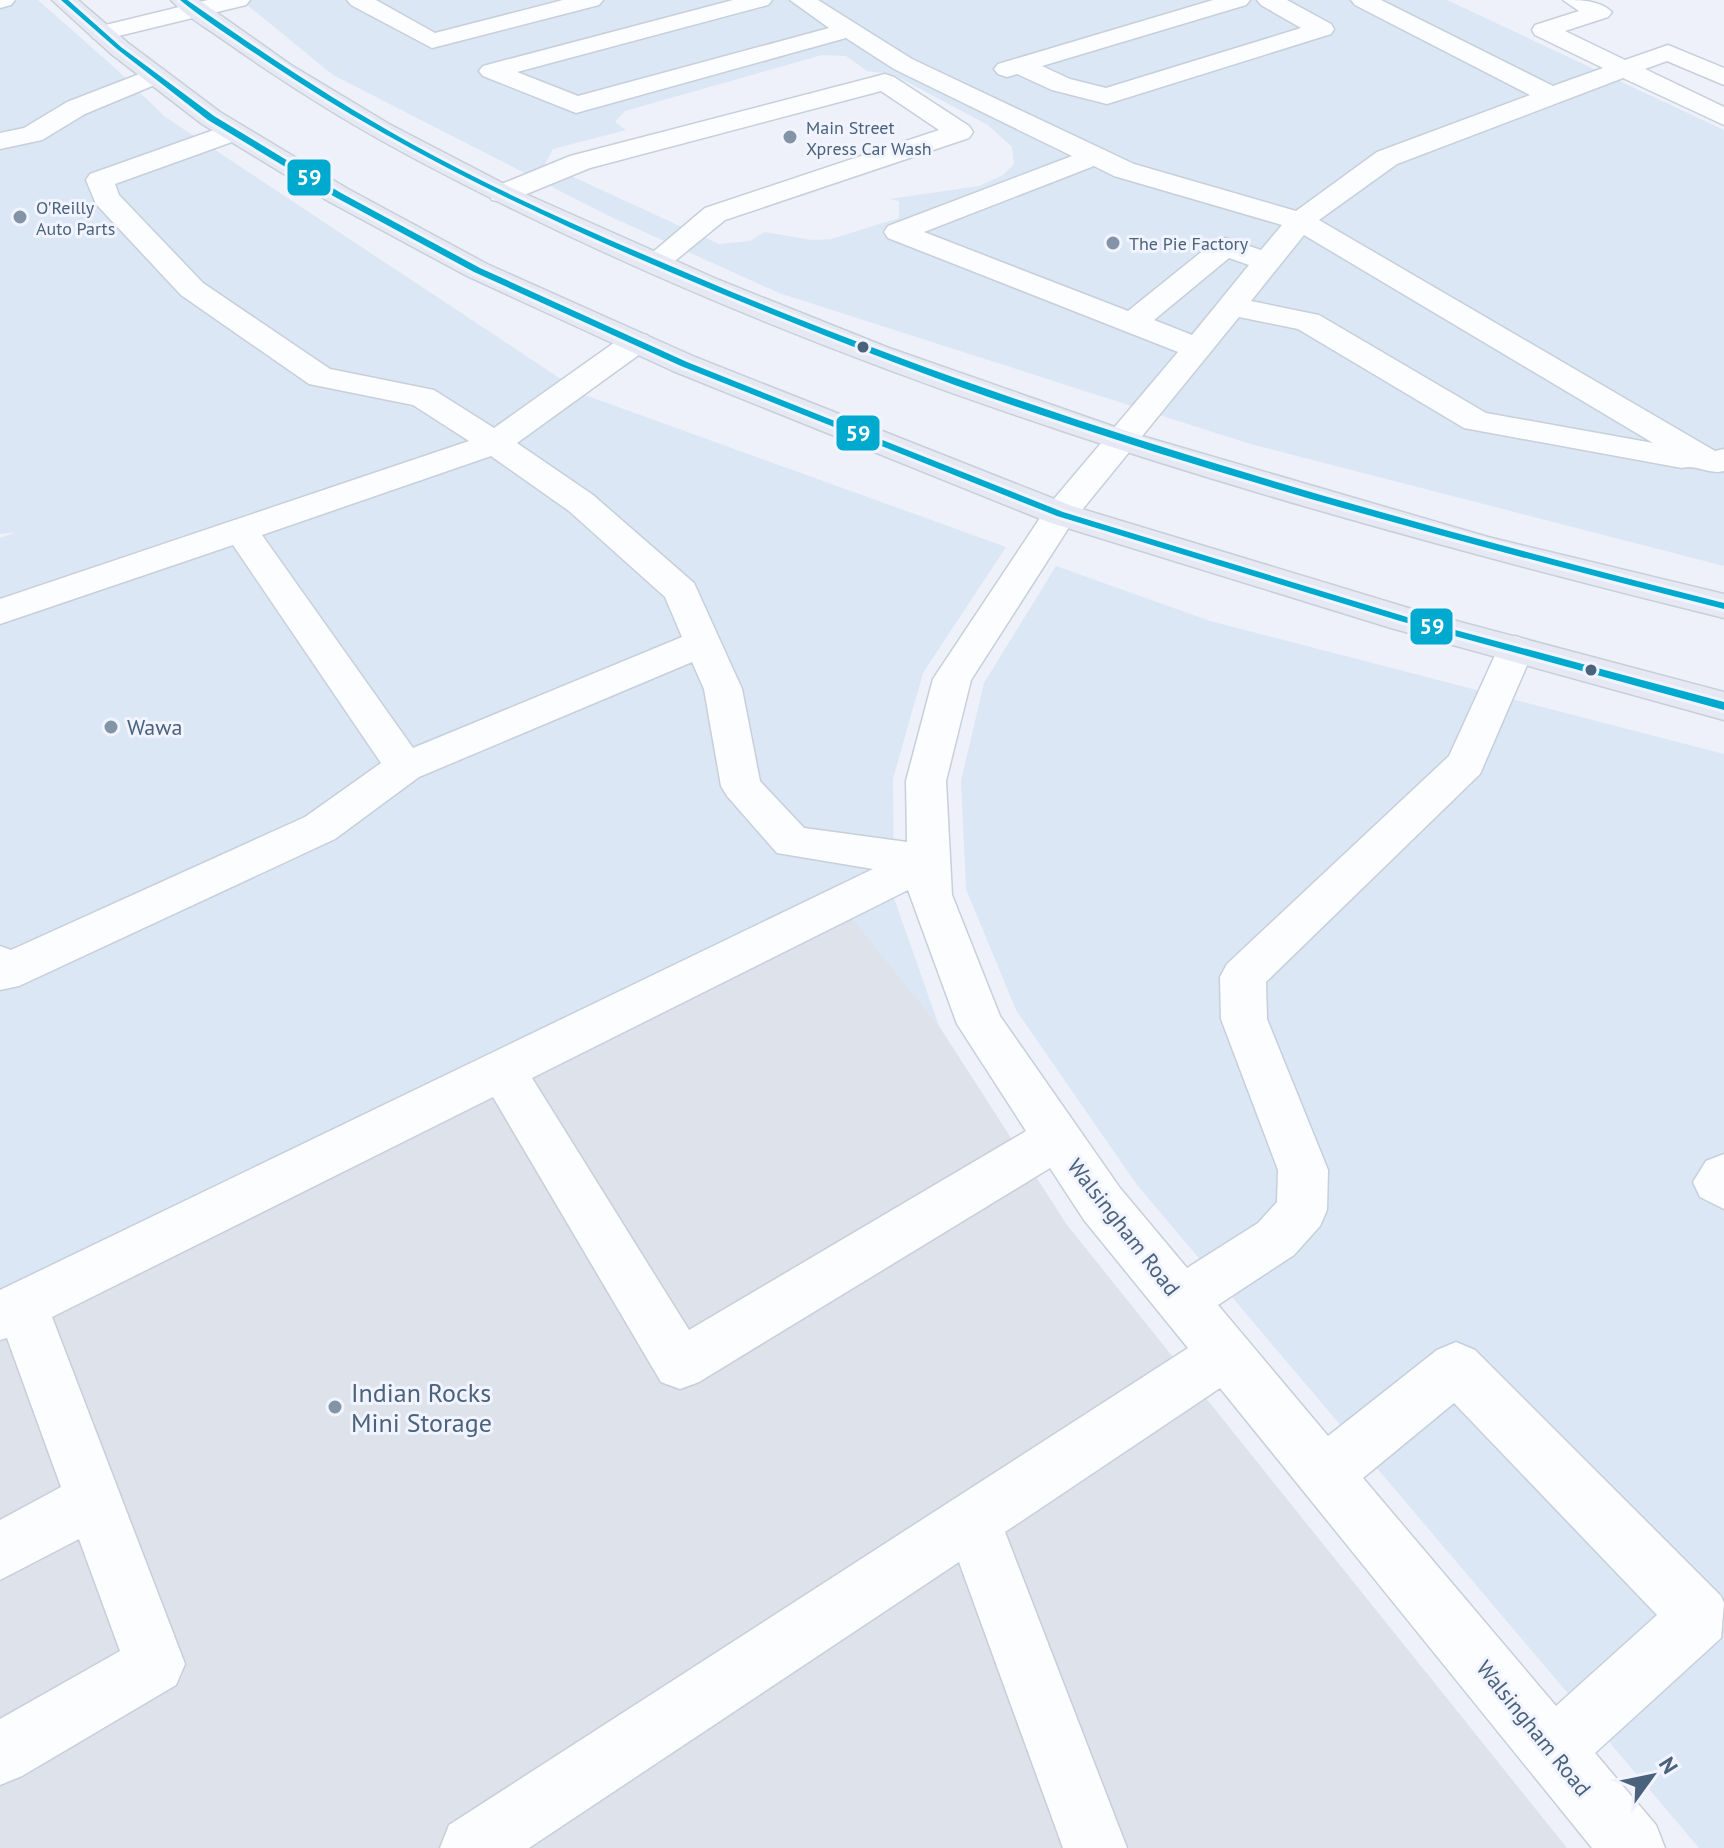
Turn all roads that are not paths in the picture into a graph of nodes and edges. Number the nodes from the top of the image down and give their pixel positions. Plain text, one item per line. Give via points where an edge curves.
1 (64, 0) edge
2 (238, 0) edge
3 (359, 0) edge
4 (591, 0) edge
5 (760, 0) edge
6 (802, 0) edge
7 (1238, 0) edge
8 (1269, 0) edge
9 (1363, 0) edge
10 (1575, 0) edge
11 (190, 5) edge
12 (1600, 12) junction
13 (849, 30) junction
14 (102, 33) junction
15 (1668, 52) junction
16 (1021, 66) junction
17 (1623, 69) junction
18 (155, 76) junction
19 (1724, 77) edge
20 (947, 85) junction
21 (1552, 96) junction
22 (986, 104) junction
23 (1724, 117) edge
24 (943, 121) junction
25 (234, 132) junction
26 (0, 141) edge
27 (1096, 156) junction
28 (502, 194) junction
29 (1300, 221) junction
30 (1267, 262) junction
31 (655, 263) junction
32 (1232, 306) junction
33 (1133, 322) junction
34 (636, 342) junction
35 (1197, 348) junction
36 (1123, 441) junction
37 (495, 443) junction
38 (1720, 463) edge
39 (1060, 514) junction
40 (241, 530) junction
41 (1724, 606) edge
42 (0, 612) edge
43 (703, 643) junction
44 (1515, 649) junction
45 (1724, 706) edge
46 (405, 767) junction
47 (929, 861) junction
48 (0, 964) edge
49 (502, 1071) junction
50 (1057, 1138) junction
51 (1724, 1176) edge
52 (1724, 1187) edge
53 (1181, 1300) junction
54 (10, 1311) edge
55 (1226, 1354) junction
56 (1325, 1473) junction
57 (93, 1500) junction
58 (972, 1521) junction
59 (0, 1551) edge
60 (1712, 1610) edge
61 (1553, 1750) junction
62 (0, 1754) edge
63 (472, 1848) edge
64 (1095, 1848) edge
65 (1633, 1848) edge

1 - 14 main road
2 - 11 street
3 - 4 street via 432,41
5 - 13 street via 492,71 576,105
6 - 13 street
7 - 16 street
8 - 16 street via 1322,29 1107,96 1061,85
9 - 21 street
10 - 12 street
11 - 14 street
11 - 28 main road via 380,130
12 - 15 street
12 - 17 street via 1544,30
13 - 20 street
14 - 18 main road
15 - 17 street, Walsingham Road
15 - 19 street
16 - 20 street
17 - 21 street, Walsingham Road
17 - 23 street
18 - 25 main road
18 - 26 street via 76,108 33,134
20 - 22 street
21 - 29 street, Walsingham Road via 1387,158
22 - 24 street
22 - 27 street
24 - 28 street via 885,82 580,162
24 - 31 street via 960,132 715,214
25 - 34 main road via 477,270
25 - 37 street via 100,180 106,198 192,289 320,377 423,397
27 - 29 street via 1124,170
27 - 33 street via 898,232
28 - 31 main road
29 - 30 street, Walsingham Road
29 - 38 street
30 - 32 street, Walsingham Road
30 - 33 street via 1225,247
31 - 36 main road via 878,355
32 - 35 street, Walsingham Road
32 - 38 street via 1308,322 1476,421
33 - 35 street
34 - 37 street
34 - 39 main road
35 - 36 street, Walsingham Road
36 - 39 street, Walsingham Road
36 - 41 main road via 1480,546
37 - 40 street
37 - 43 street via 581,503 681,591
39 - 44 main road
39 - 47 street, Walsingham Road via 952,679 926,781
40 - 42 street
40 - 46 street
43 - 46 street
43 - 47 street via 723,689 741,786 792,842
44 - 45 main road
44 - 53 street via 1466,764 1243,977 1244,1019 1303,1170 1302,1210 1276,1239
46 - 48 street via 320,828 3,973
47 - 49 street
47 - 50 street, Walsingham Road via 930,895 980,1024
49 - 50 street via 680,1364
49 - 54 street
50 - 53 street, Walsingham Road via 1102,1204
51 - 52 street via 1718,1182
53 - 55 street, Walsingham Road
54 - 57 street
55 - 56 street, Walsingham Road
55 - 58 street
56 - 60 street via 1456,1368
56 - 61 street, Walsingham Road
57 - 59 street
57 - 62 street via 155,1664
58 - 63 street
58 - 64 street
60 - 61 street
61 - 65 street, Walsingham Road

